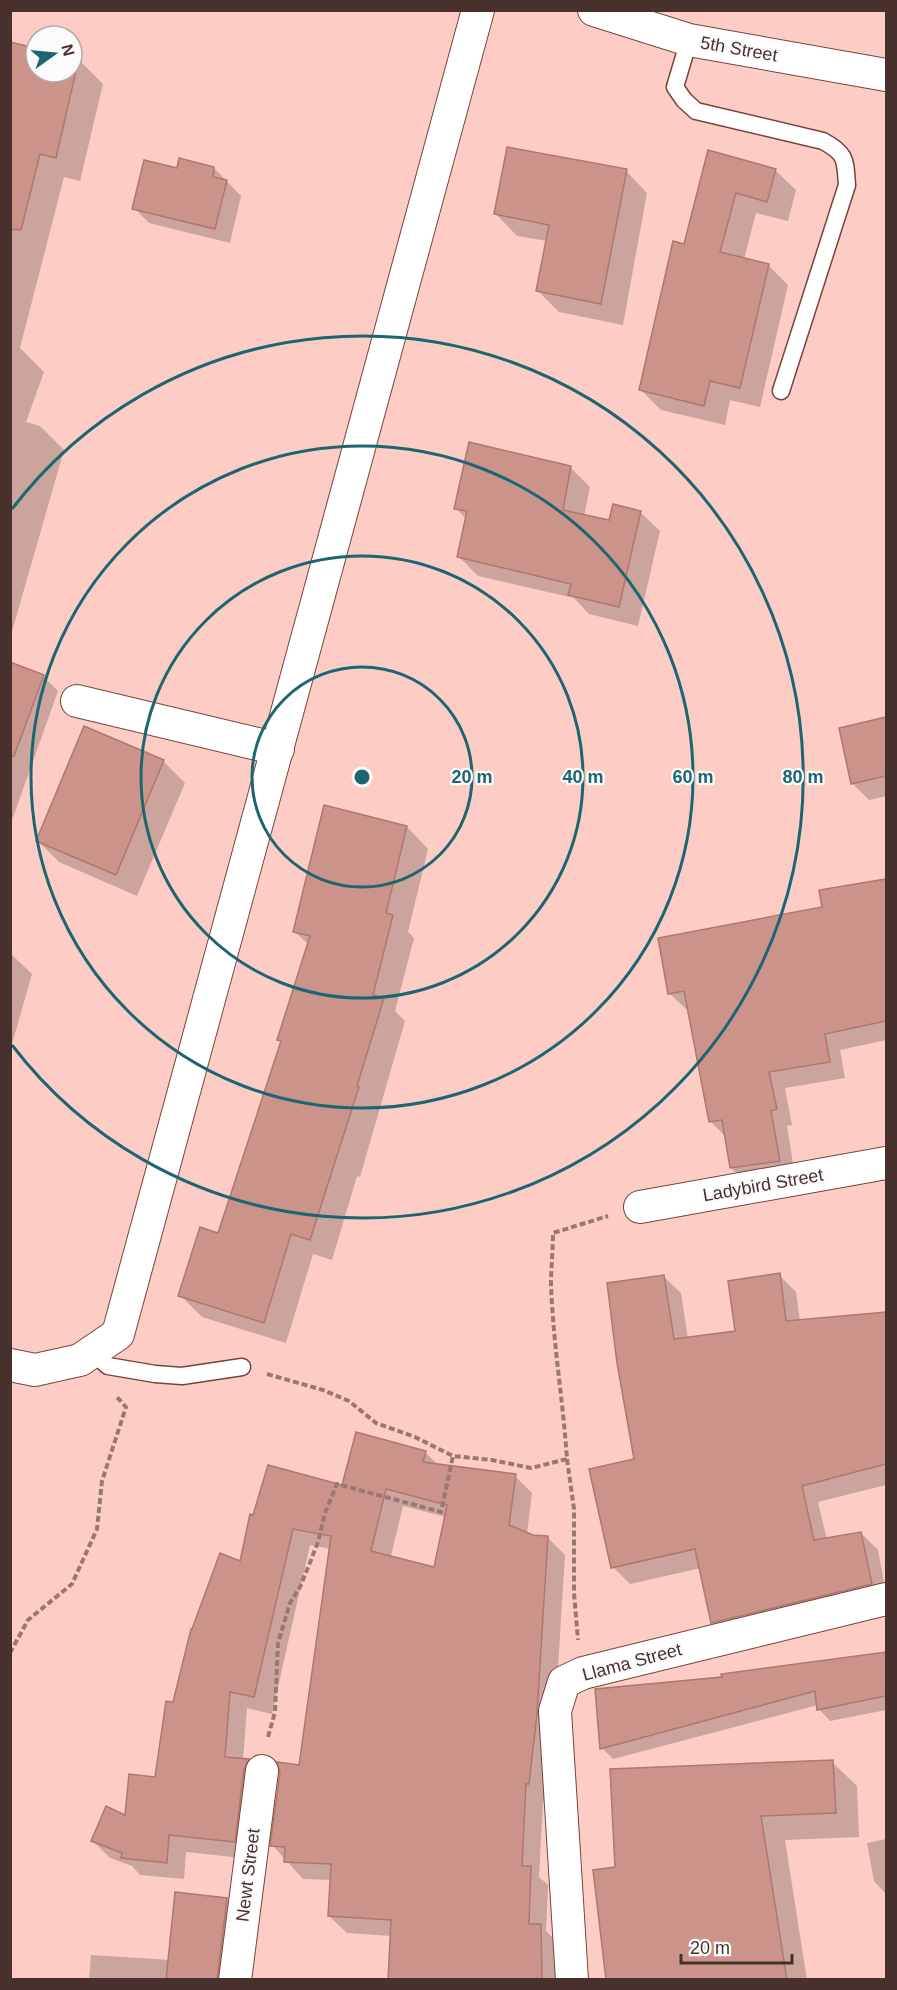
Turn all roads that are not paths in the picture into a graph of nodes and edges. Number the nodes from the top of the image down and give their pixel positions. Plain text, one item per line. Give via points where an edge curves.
1 (478, 10) edge
2 (594, 10) edge
3 (688, 40) junction
4 (886, 75) edge
5 (781, 391) dead end
6 (77, 701) dead end
7 (278, 749) junction
8 (886, 1163) edge
9 (640, 1207) road end
10 (87, 1355) junction
11 (10, 1365) edge
12 (242, 1367) road end
13 (886, 1599) edge
14 (262, 1772) road end
15 (235, 1980) edge
16 (572, 1980) edge

1 - 7 street
2 - 3 street, 5th Street
3 - 4 street, 5th Street
3 - 5 lane via 675,87 696,111 823,141 839,150 845,163 847,185
6 - 7 street
7 - 10 street via 118,1334
8 - 9 street, Ladybird Street
10 - 11 street via 35,1370
10 - 12 lane via 108,1366 155,1374 182,1376
13 - 16 street, Llama Street via 583,1673 564,1682 555,1711
14 - 15 street, Newt Street

